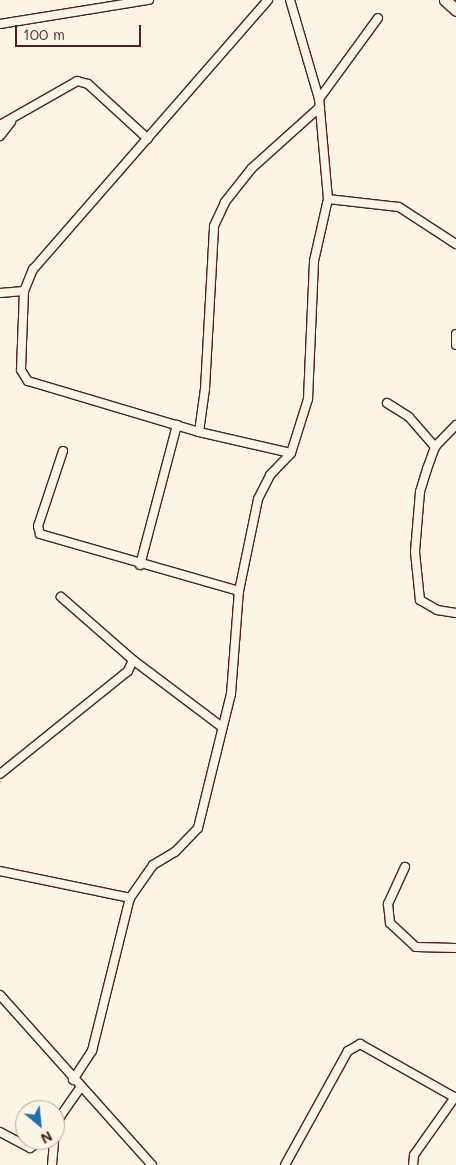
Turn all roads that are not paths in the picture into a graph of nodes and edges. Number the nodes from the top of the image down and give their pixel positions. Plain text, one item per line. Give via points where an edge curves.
1 (149, 0) edge
2 (268, 0) edge
3 (290, 0) edge
4 (445, 0) edge
5 (456, 10) edge
6 (378, 18) dead end
7 (0, 24) edge
8 (320, 103) junction
9 (11, 122) junction
10 (0, 125) edge
11 (0, 136) edge
12 (148, 139) junction
13 (328, 199) junction
14 (456, 244) edge
15 (24, 291) junction
16 (0, 293) edge
17 (456, 334) edge
18 (456, 345) edge
19 (387, 403) dead end
20 (177, 425) junction
21 (456, 425) edge
22 (199, 432) junction
23 (435, 447) junction
24 (63, 451) dead end
25 (291, 453) junction
26 (140, 565) junction
27 (239, 591) junction
28 (61, 598) dead end
29 (456, 613) edge
30 (133, 660) junction
31 (222, 727) junction
32 (0, 774) edge
33 (405, 867) dead end
34 (0, 871) edge
35 (130, 898) junction
36 (456, 948) edge
37 (0, 995) edge
38 (73, 1080) junction
39 (80, 1088) junction
40 (455, 1098) edge
41 (65, 1110) edge
42 (0, 1132) edge
43 (15, 1140) edge
44 (53, 1150) edge
45 (52, 1165) edge
46 (152, 1165) edge
47 (285, 1165) edge
48 (413, 1165) edge

1 - 7 street
2 - 12 street
3 - 8 street
4 - 5 street
6 - 8 street
8 - 13 street
8 - 22 street via 252,168 225,202 214,226 206,390
9 - 10 street
9 - 11 street
9 - 12 street via 43,98 77,81 88,84
12 - 15 street via 33,269
13 - 14 street via 399,207
13 - 25 street via 314,261 311,378
15 - 16 street
15 - 20 street via 22,370 28,381
17 - 18 street
19 - 23 street via 409,417
20 - 22 street
20 - 26 street
21 - 23 street
22 - 25 street
23 - 29 street via 420,492 415,552 418,591 428,606
24 - 26 street via 38,526 40,534
25 - 27 street via 270,475 258,499
26 - 27 street
27 - 31 street via 231,694
28 - 30 street
30 - 31 street
30 - 32 street via 128,671
31 - 35 street via 198,828 187,843 146,872
33 - 36 street via 388,904 390,923 416,947
34 - 35 street
35 - 38 street via 95,1042
37 - 38 street
38 - 39 street
39 - 41 street
39 - 46 street
40 - 47 street via 360,1044 348,1051
40 - 48 street via 414,1155
42 - 43 street
44 - 45 street

